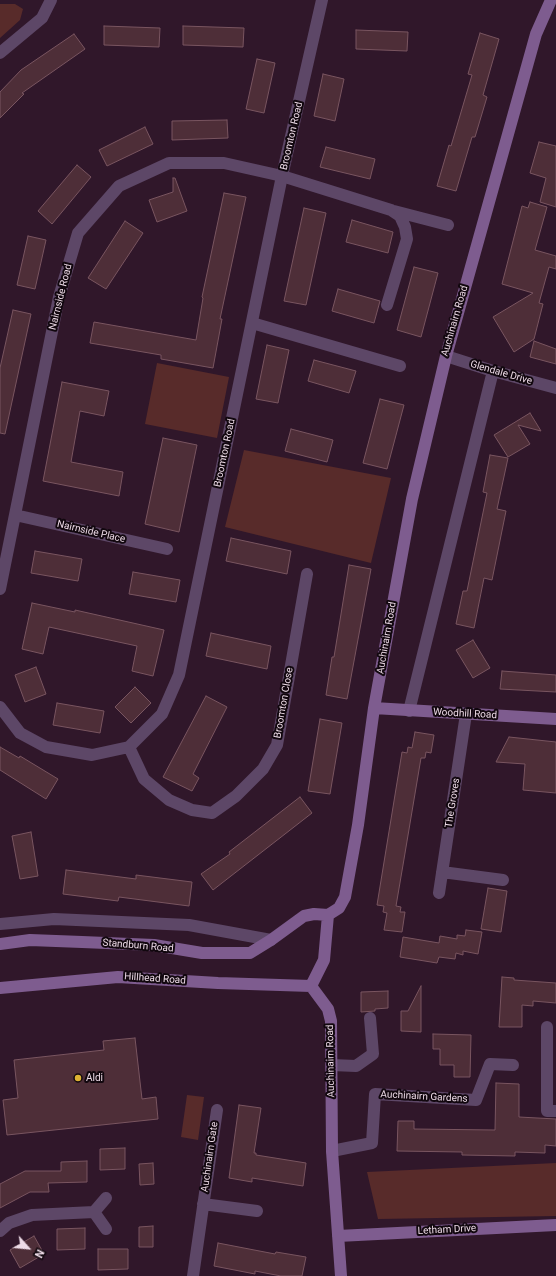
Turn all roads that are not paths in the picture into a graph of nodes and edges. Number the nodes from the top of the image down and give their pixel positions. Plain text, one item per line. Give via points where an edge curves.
1 (51, 0) edge
2 (322, 0) edge
3 (551, 0) edge
4 (0, 53) edge
5 (282, 176) junction
6 (391, 210) junction
7 (448, 225) dead end
8 (387, 305) dead end
9 (252, 323) junction
10 (446, 356) junction
11 (400, 366) dead end
12 (493, 371) junction
13 (556, 388) edge
14 (15, 515) junction
15 (167, 549) dead end
16 (307, 574) dead end
17 (0, 589) edge
18 (0, 707) edge
19 (374, 708) junction
20 (409, 711) junction
21 (466, 714) junction
22 (556, 719) edge
23 (129, 748) junction
24 (442, 872) junction
25 (503, 880) dead end
26 (439, 893) dead end
27 (328, 916) junction
28 (0, 924) edge
29 (271, 940) junction
30 (0, 944) edge
31 (311, 986) junction
32 (0, 988) edge
33 (370, 1018) dead end
34 (547, 1027) dead end
35 (332, 1065) junction
36 (513, 1065) dead end
37 (217, 1110) dead end
38 (556, 1110) edge
39 (332, 1151) junction
40 (106, 1198) dead end
41 (203, 1204) junction
42 (94, 1212) junction
43 (257, 1212) dead end
44 (556, 1225) edge
45 (106, 1229) dead end
46 (0, 1231) edge
47 (338, 1236) junction
48 (193, 1276) edge
49 (341, 1276) edge

1 - 4 street via 42,18
2 - 5 street, Broomton Road
3 - 10 main road, Auchinairn Road via 536,34
5 - 6 street, Nairnside Road
5 - 9 street, Broomton Road
5 - 14 street, Nairnside Road via 224,163 169,162 118,186 78,233 59,297
6 - 7 street, Nairnside Road
6 - 8 street via 400,216 406,227 407,239
9 - 11 street
9 - 23 street, Broomton Road via 179,676 162,714
10 - 12 street, Glendale Drive
10 - 19 main road, Auchinairn Road via 412,499
12 - 13 street, Glendale Drive
12 - 20 street
14 - 15 street, Nairnside Place
14 - 17 street, Nairnside Road
16 - 23 street, Broomton Close via 277,745 263,769 236,796 212,813 192,810 169,800 144,779
18 - 23 street via 20,733 46,747 92,755
19 - 20 main road, Woodhill Road
19 - 27 main road, Auchinairn Road via 345,897 339,908
20 - 21 main road, Woodhill Road
21 - 22 main road, Woodhill Road
21 - 24 street, The Groves
24 - 25 street
24 - 26 street, The Groves
27 - 29 main road, Standburn Road via 304,916
27 - 31 main road via 324,960
28 - 29 street via 54,919 189,925
29 - 30 main road, Standburn Road via 250,953 202,953 154,945 30,940
31 - 32 main road, Hillhead Road via 118,976
31 - 35 main road, Auchinairn Road via 328,1009 331,1021
33 - 35 street via 373,1054 356,1066
34 - 38 street via 547,1111
35 - 39 main road, Auchinairn Road
36 - 39 street, Auchinairn Gardens via 490,1064 476,1100 375,1094 372,1143
37 - 41 street, Auchinairn Gate
39 - 47 main road, Auchinairn Road
40 - 42 street
41 - 43 street, Auchinairn Gate
41 - 48 street, Auchinairn Gate
42 - 45 street
42 - 46 street via 32,1215 9,1223
44 - 47 main road, Letham Drive
47 - 49 main road, Auchinairn Road

